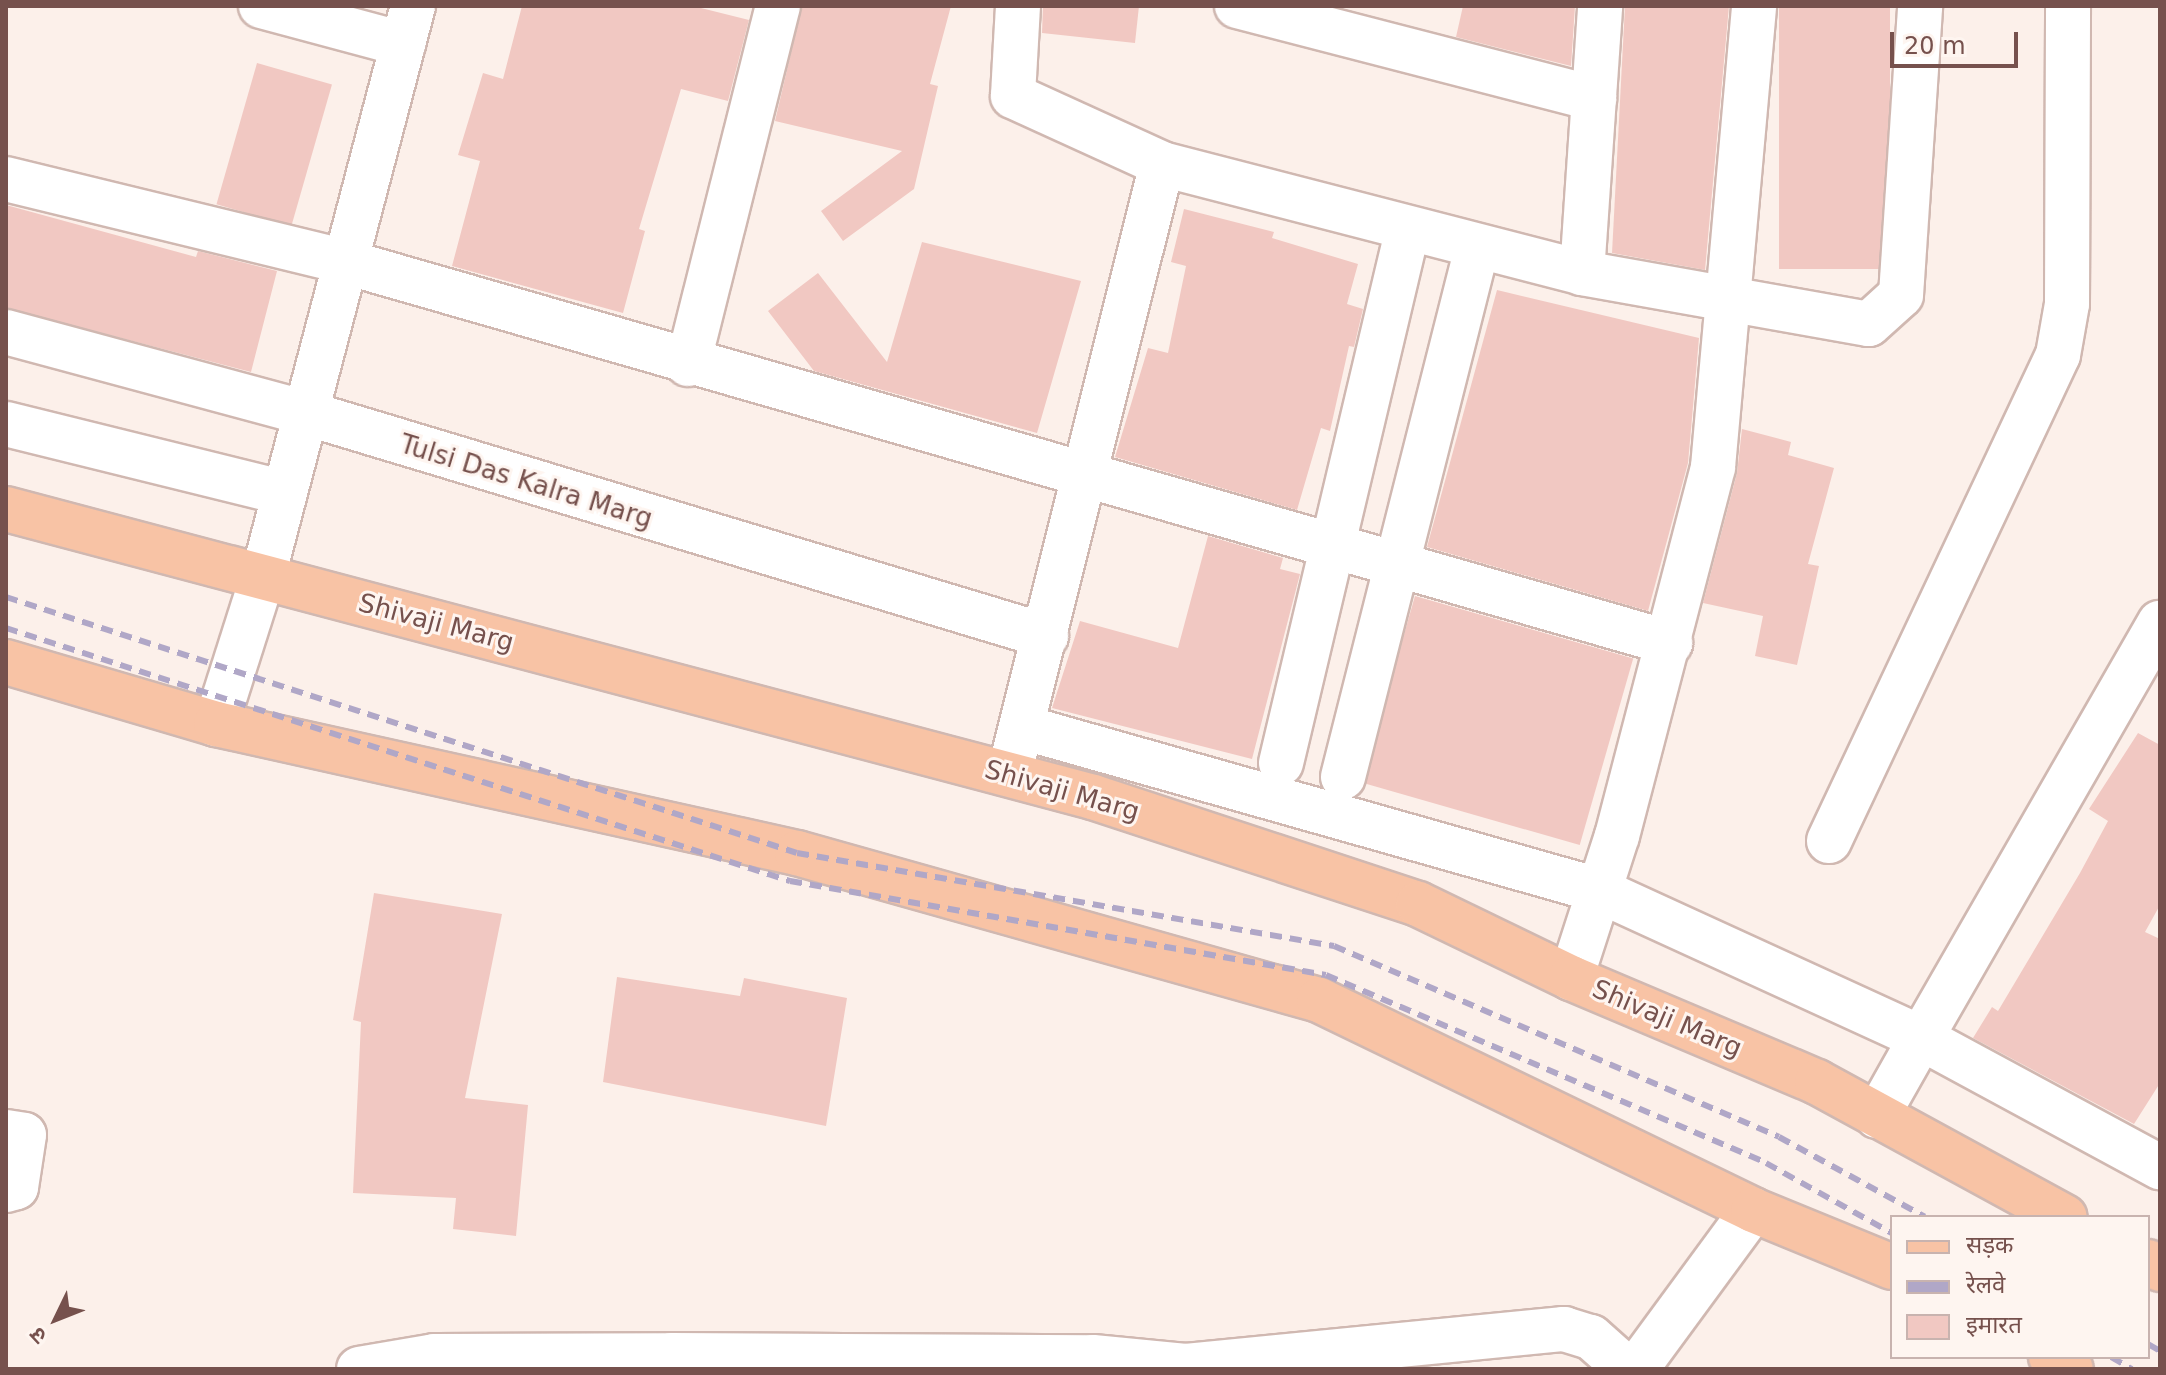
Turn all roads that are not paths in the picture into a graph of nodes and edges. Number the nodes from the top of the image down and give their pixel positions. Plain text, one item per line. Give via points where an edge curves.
1 (261, 6) edge
2 (778, 6) edge
3 (1018, 6) edge
4 (1237, 6) edge
5 (1600, 6) edge
6 (1754, 6) edge
7 (1920, 6) edge
8 (2068, 6) edge
9 (408, 25) edge
10 (1594, 98) junction
11 (1162, 164) junction
12 (6, 179) edge
13 (1407, 232) junction
14 (1477, 248) junction
15 (346, 262) junction
16 (1582, 273) junction
17 (1729, 300) junction
18 (6, 332) edge
19 (688, 364) junction
20 (306, 413) junction
21 (6, 424) edge
22 (1086, 479) junction
23 (285, 493) junction
24 (6, 509) edge
25 (1336, 550) junction
26 (1392, 565) junction
27 (263, 576) junction
28 (2160, 623) edge
29 (1046, 636) junction
30 (1670, 643) junction
31 (6, 662) edge
32 (216, 724) junction
33 (1022, 727) junction
34 (1281, 763) dead end
35 (1009, 775) junction
36 (1343, 777) dead end
37 (1829, 841) dead end
38 (1598, 890) junction
39 (1571, 978) junction
40 (1921, 1038) junction
41 (1877, 1116) junction
42 (6, 1132) edge
43 (2160, 1167) edge
44 (6, 1190) edge
45 (1753, 1210) junction
46 (2061, 1215) edge
47 (1890, 1266) edge
48 (359, 1369) edge
49 (1627, 1369) edge
50 (1636, 1369) edge

1 - 9 street
2 - 19 street
3 - 11 street via 1013,96
4 - 10 street
5 - 10 street
6 - 17 street
7 - 17 street via 1895,306 1869,324
8 - 37 street via 2067,304 2058,355
9 - 15 street
10 - 16 street
11 - 13 street
11 - 22 street
12 - 15 street
13 - 14 street
13 - 25 street
14 - 16 street
14 - 26 street
15 - 19 street
15 - 20 street
16 - 17 street
17 - 30 street via 1713,467
18 - 20 street, Tulsi Das Kalra Marg
19 - 22 street
20 - 23 street
20 - 29 street, Tulsi Das Kalra Marg
21 - 23 street
22 - 25 street
22 - 29 street
23 - 27 street
24 - 27 main road, Shivaji Marg
25 - 26 street
25 - 34 street
26 - 30 street
26 - 36 street
27 - 32 street
27 - 35 main road, Shivaji Marg
28 - 40 street
29 - 33 street
30 - 38 street
31 - 32 main road
32 - 45 main road via 797,853 1319,1000
33 - 35 street
33 - 38 street
35 - 39 main road, Shivaji Marg via 1418,904
38 - 39 street
38 - 40 street
39 - 41 main road, Shivaji Marg via 1817,1082
40 - 41 street
40 - 43 street
41 - 46 main road, Shivaji Marg
42 - 44 street via 24,1135 16,1187
45 - 47 main road
45 - 50 street
48 - 49 street via 434,1356 655,1355 1093,1357 1186,1366 1564,1329 1591,1337

